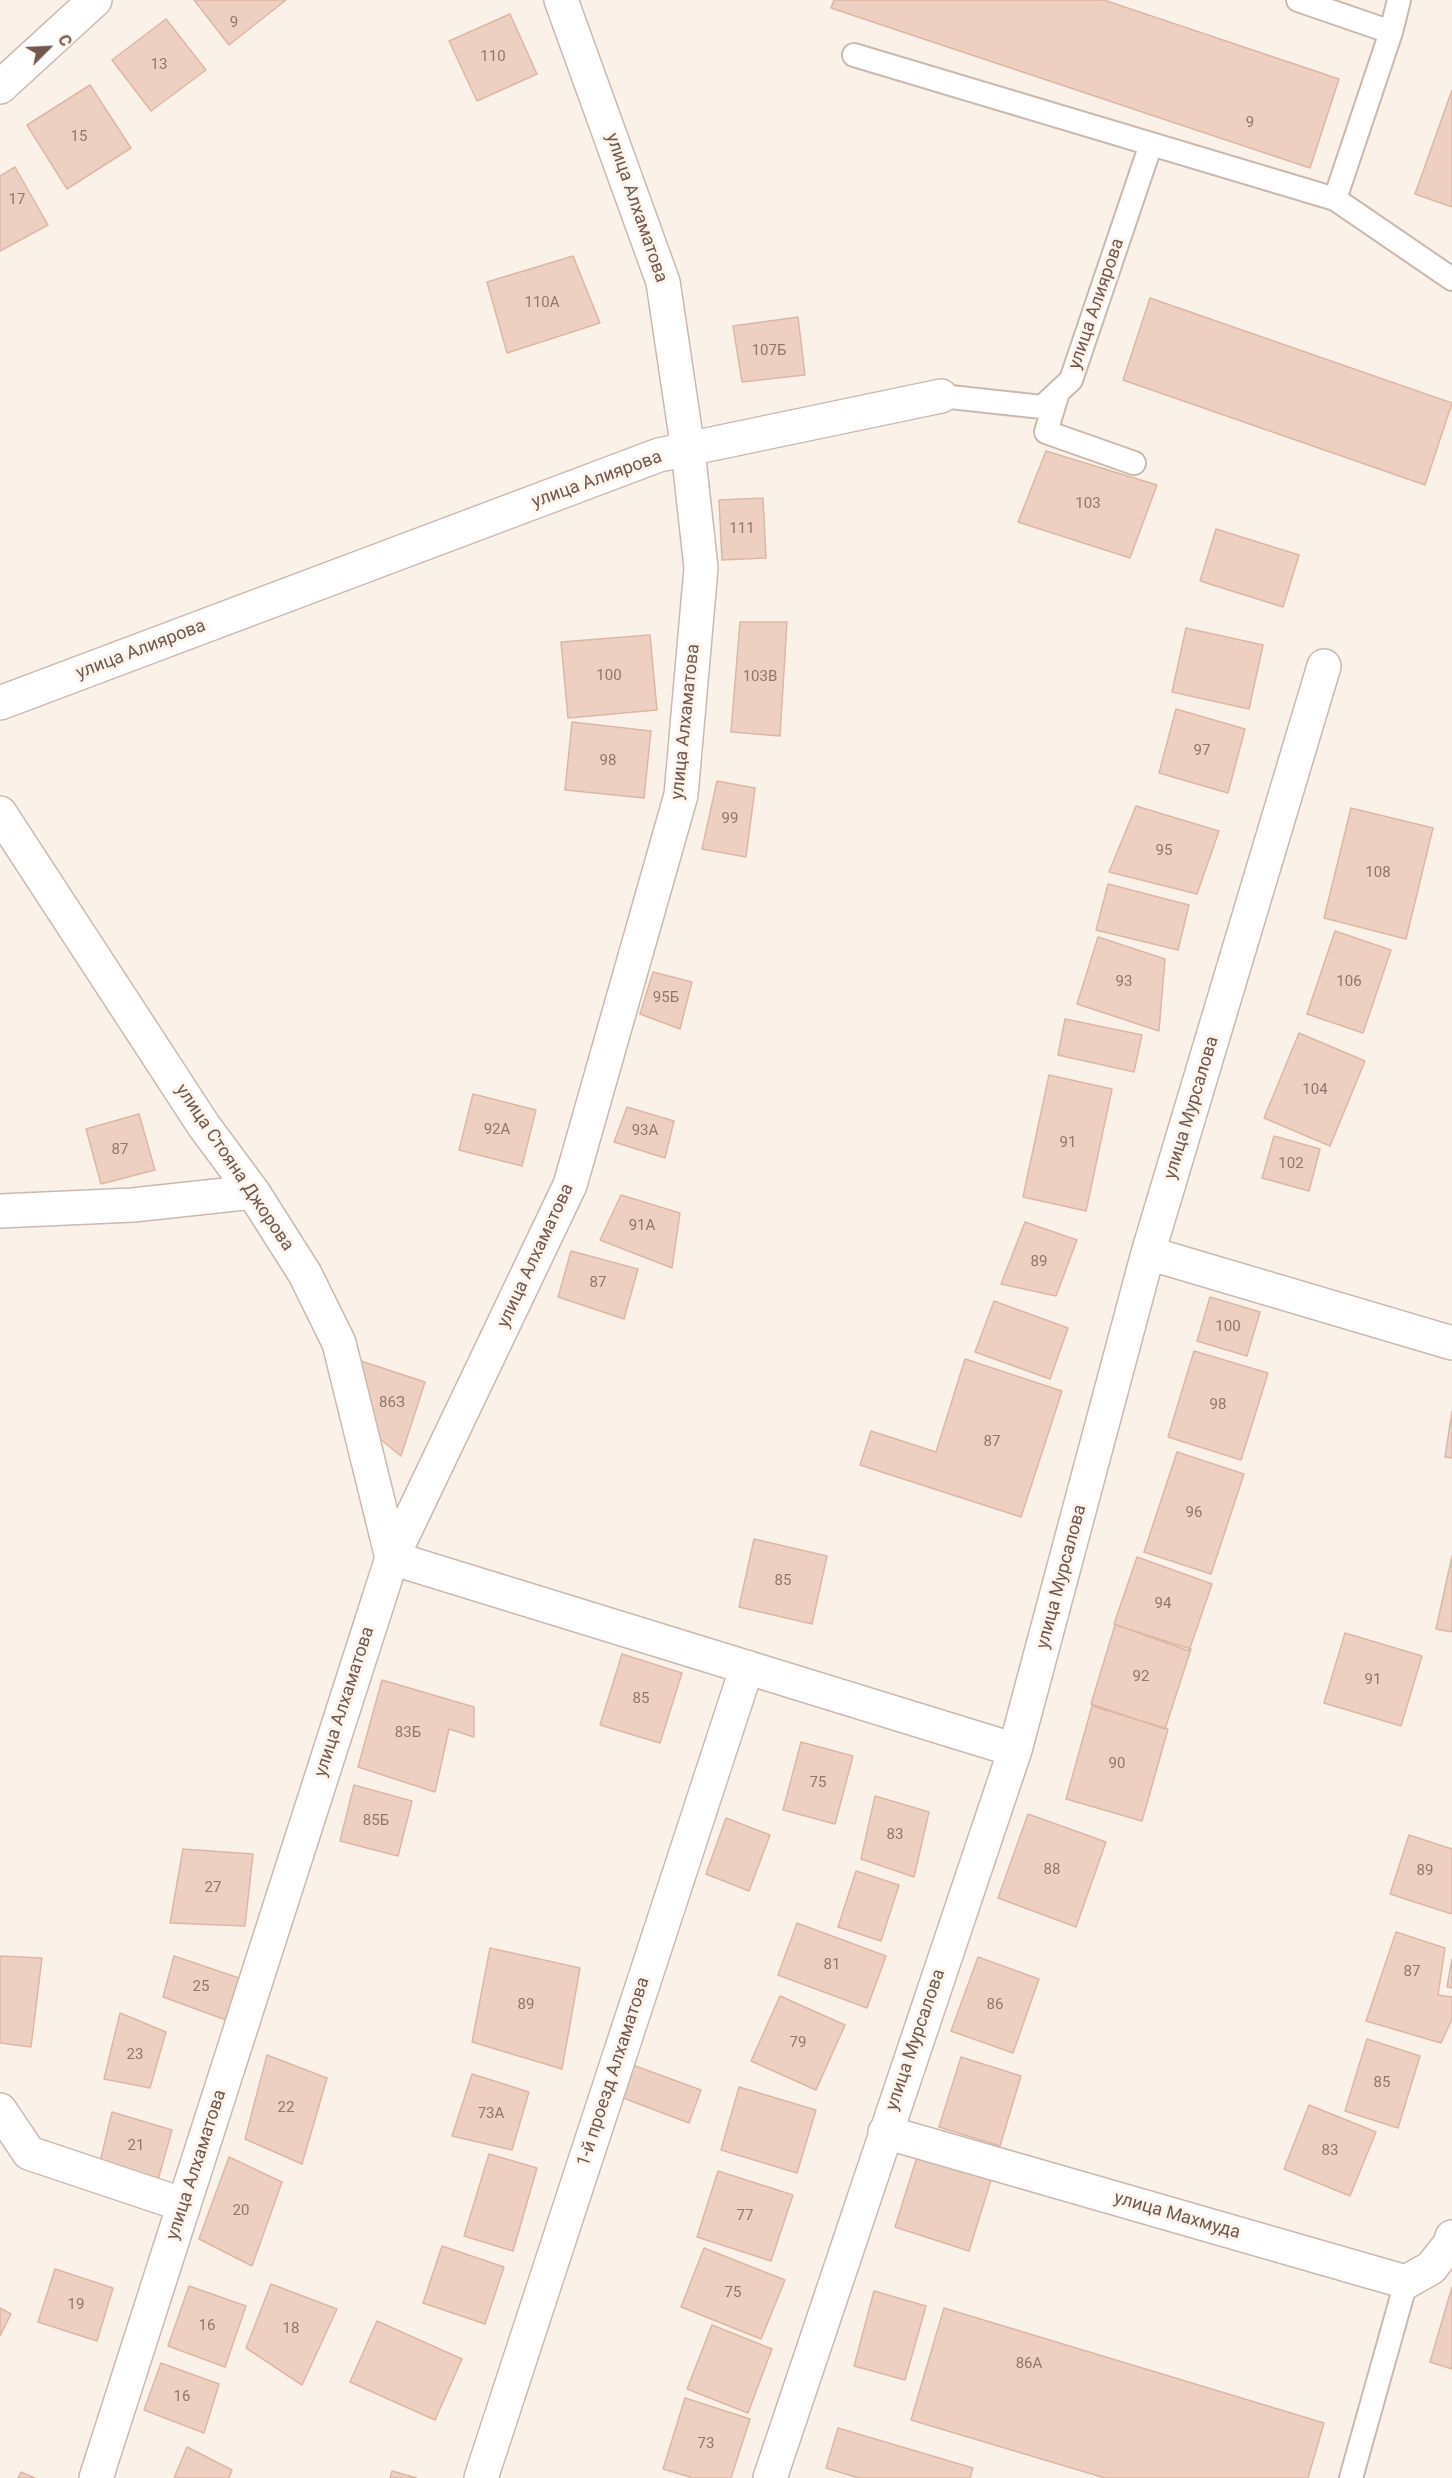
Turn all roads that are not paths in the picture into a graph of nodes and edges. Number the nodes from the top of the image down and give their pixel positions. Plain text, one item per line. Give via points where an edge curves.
1 (95, 0) edge
2 (561, 0) edge
3 (1298, 0) edge
4 (1399, 0) edge
5 (1391, 32) junction
6 (854, 55) dead end
7 (0, 87) edge
8 (1151, 144) junction
9 (1335, 199) junction
10 (1452, 279) edge
11 (1058, 392) junction
12 (941, 396) joint
13 (688, 450) junction
14 (1134, 463) dead end
15 (1324, 666) dead end
16 (0, 703) edge
17 (0, 813) edge
18 (253, 1192) junction
19 (0, 1211) edge
20 (1148, 1253) junction
21 (1452, 1343) edge
22 (392, 1557) junction
23 (747, 1667) junction
24 (1015, 1750) junction
25 (0, 2110) edge
26 (885, 2132) junction
27 (184, 2205) junction
28 (1452, 2237) edge
29 (1406, 2282) junction
30 (96, 2478) edge
31 (481, 2478) edge
32 (770, 2478) edge
33 (1351, 2478) edge

1 - 7 street
2 - 13 street, улица Алхаматова via 663,282
3 - 5 lane
4 - 5 lane
5 - 9 lane
6 - 8 lane
8 - 9 lane
8 - 11 lane, улица Алиярова via 1071,380
9 - 10 lane
11 - 12 lane, улица Алиярова via 1042,407
11 - 14 lane via 1046,432
12 - 13 street, улица Алиярова
13 - 16 street, улица Алиярова via 659,455
13 - 22 street, улица Алхаматова via 701,568 681,795 570,1185
15 - 20 street, улица Мурсалова
17 - 18 street, улица Стояна Джорова via 204,1126
18 - 19 street via 132,1205
18 - 22 street, улица Стояна Джорова via 305,1274 339,1343
20 - 21 street
20 - 24 street, улица Мурсалова
22 - 23 street
22 - 27 street, улица Алхаматова
23 - 24 street
23 - 31 street, 1-й проезд Алхаматова
24 - 26 street, улица Мурсалова
25 - 27 street via 29,2153
26 - 29 street, улица Махмуда
26 - 32 street, улица Мурсалова
27 - 30 street, улица Алхаматова
28 - 29 street via 1431,2268
29 - 33 lane

